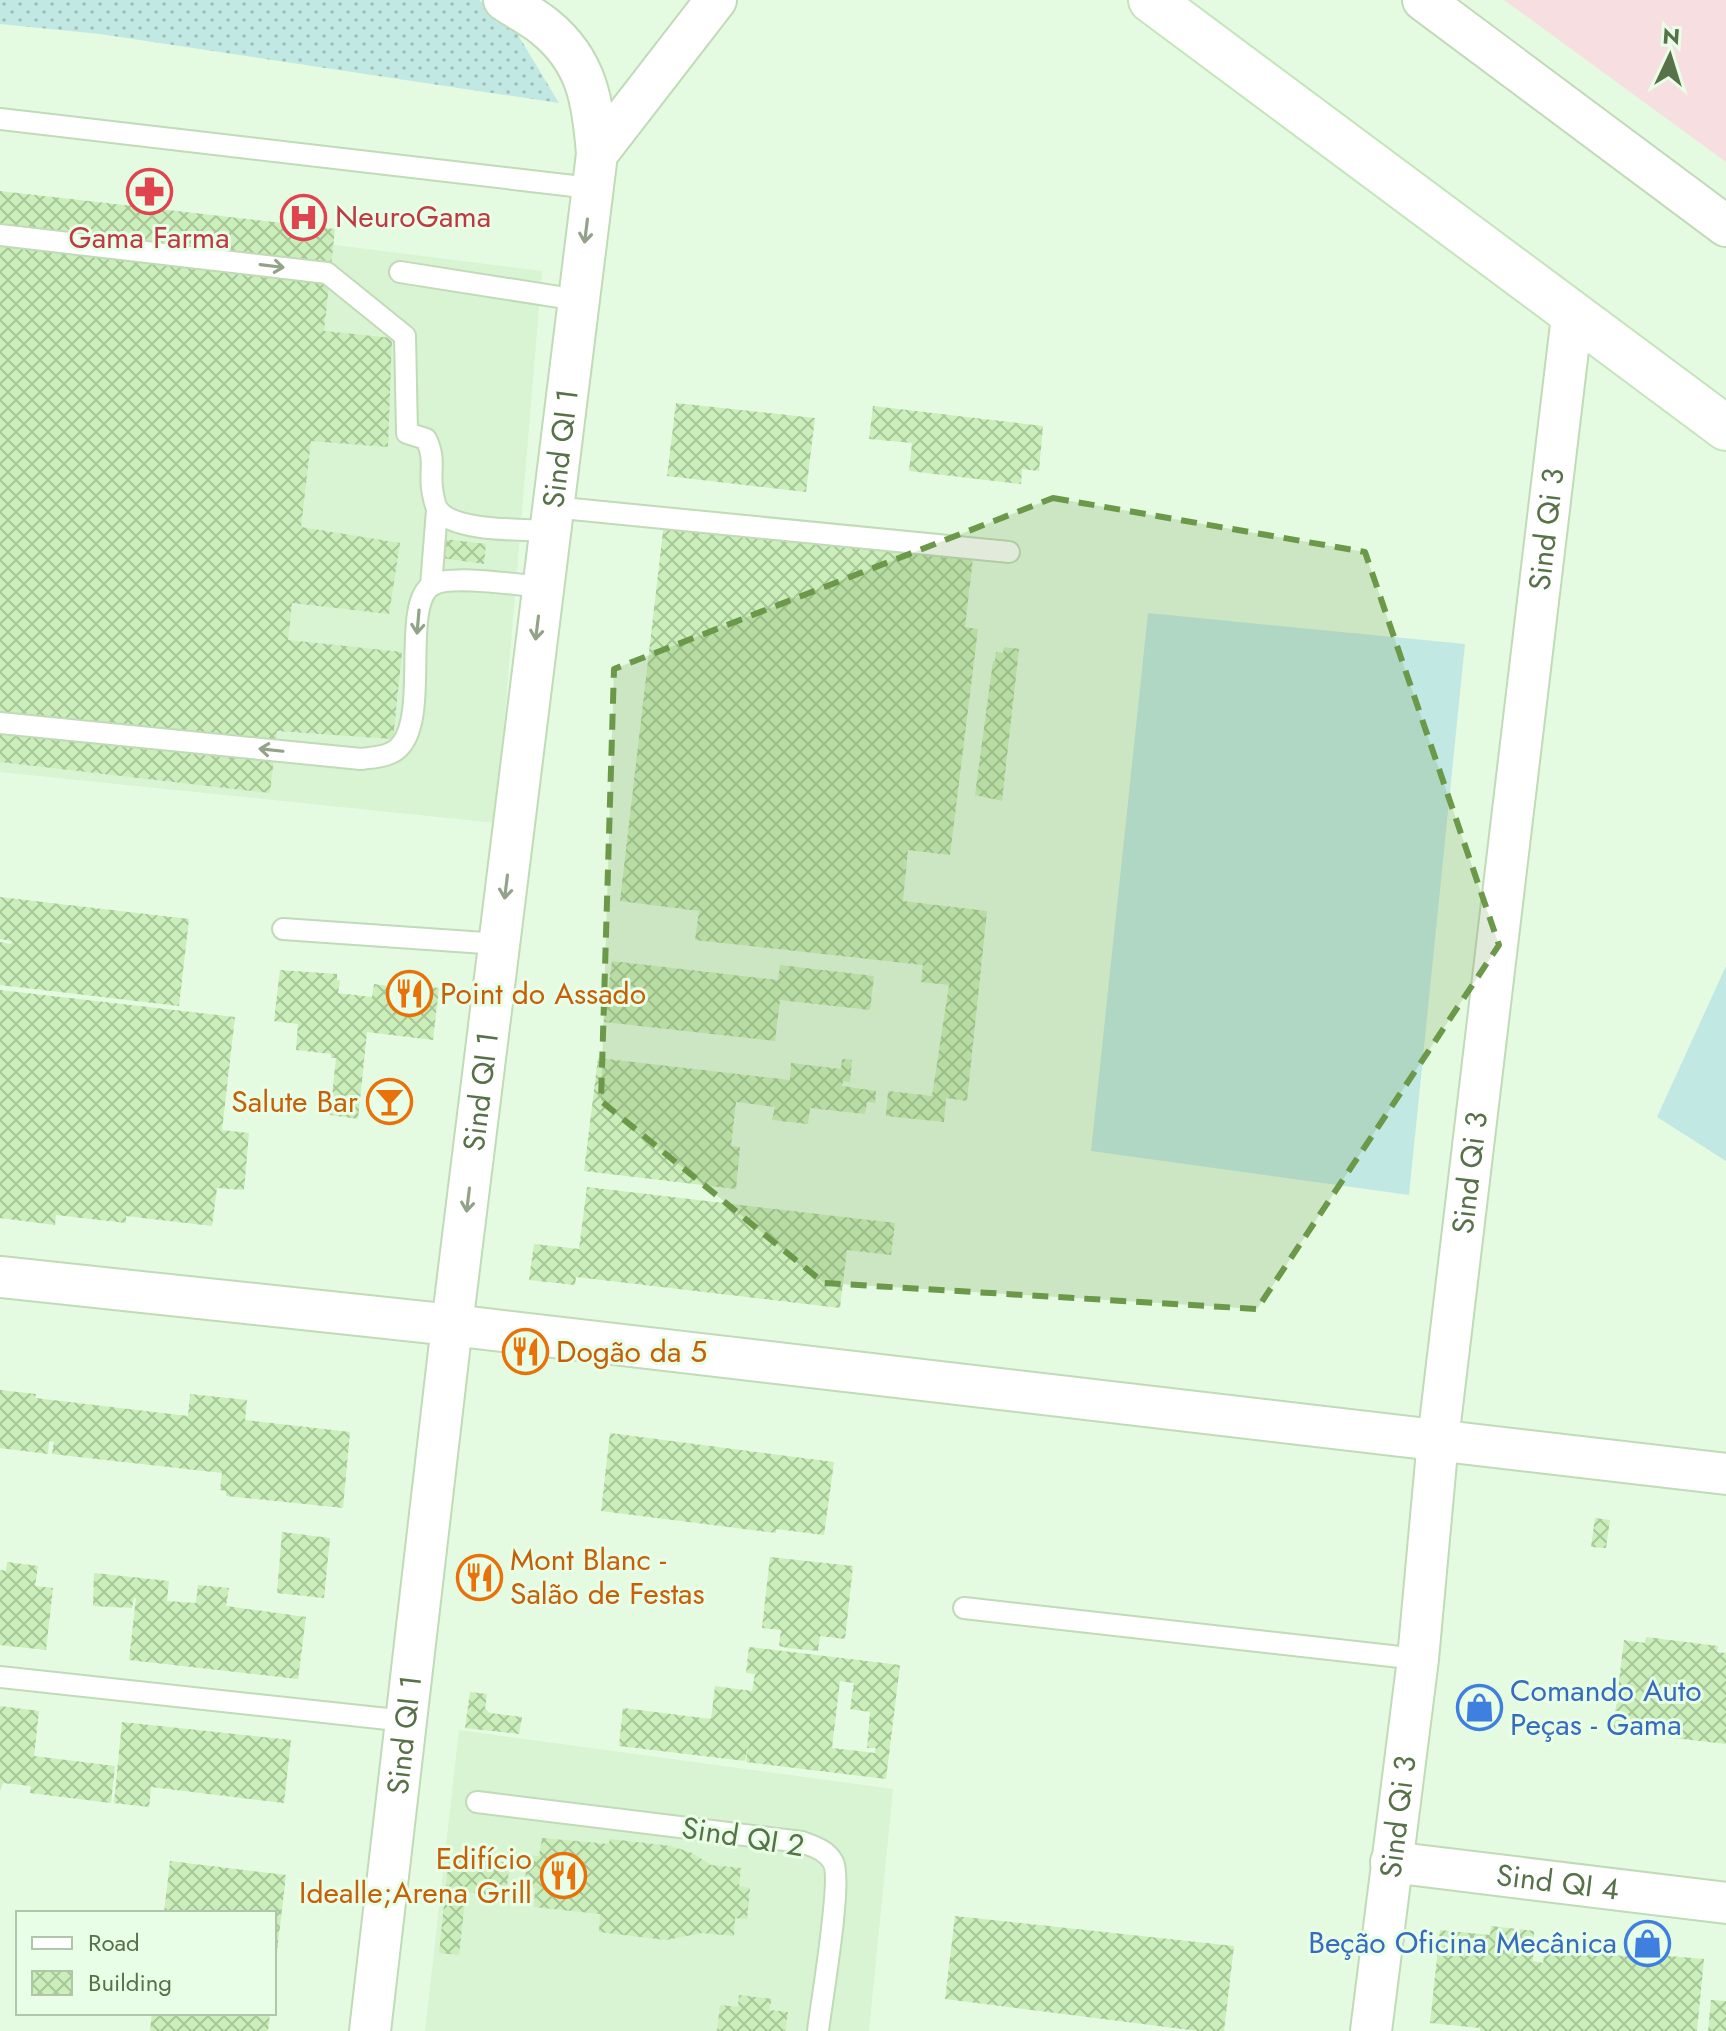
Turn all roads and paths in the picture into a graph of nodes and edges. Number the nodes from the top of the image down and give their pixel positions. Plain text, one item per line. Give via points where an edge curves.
1 (504, 0) edge
2 (716, 0) edge
3 (1151, 0) edge
4 (1423, 0) edge
5 (0, 119) edge
6 (594, 171) junction
7 (1726, 226) edge
8 (0, 235) edge
9 (400, 272) dead end
10 (578, 300) junction
11 (1572, 316) junction
12 (1726, 428) edge
13 (437, 510) junction
14 (551, 519) junction
15 (1009, 552) dead end
16 (431, 586) junction
17 (542, 587) junction
18 (0, 723) edge
19 (283, 929) dead end
20 (499, 944) junction
21 (0, 1277) edge
22 (452, 1325) junction
23 (1438, 1440) junction
24 (1726, 1474) edge
25 (964, 1608) dead end
26 (1418, 1659) junction
27 (0, 1677) edge
28 (406, 1721) junction
29 (477, 1802) dead end
30 (1391, 1862) junction
31 (1726, 1903) edge
32 (370, 2031) edge
33 (818, 2031) edge
34 (1371, 2031) edge

1 - 6 street, Sind QI 1 via 546,27 578,63 593,105
2 - 6 street
3 - 11 main road
4 - 7 street
5 - 6 lane
6 -> 10 street, Sind QI 1
8 -> 13 lane via 327,273 405,336 407,433 426,439 433,453 431,490
9 - 10 lane
10 - 14 street, Sind QI 1
11 - 12 main road
11 - 23 street, Sind Qi 3
13 - 14 lane via 459,522 504,528
13 - 16 lane
14 - 15 lane
14 - 17 street, Sind QI 1
16 - 17 lane via 447,580
16 -> 18 lane via 422,596 418,620 409,729 401,746 387,755 361,759
17 -> 20 street, Sind QI 1
19 - 20 lane
20 -> 22 street, Sind QI 1
21 - 22 street
22 - 23 street
22 - 28 street, Sind QI 1
23 - 24 street
23 - 26 street, Sind Qi 3
25 - 26 lane
26 - 30 street, Sind Qi 3
27 - 28 lane
28 - 32 street, Sind QI 1
29 - 33 lane, Sind QI 2 via 802,1842 825,1851 835,1865 835,1891
30 - 31 street, Sind QI 4
30 - 34 street, Sind Qi 3

